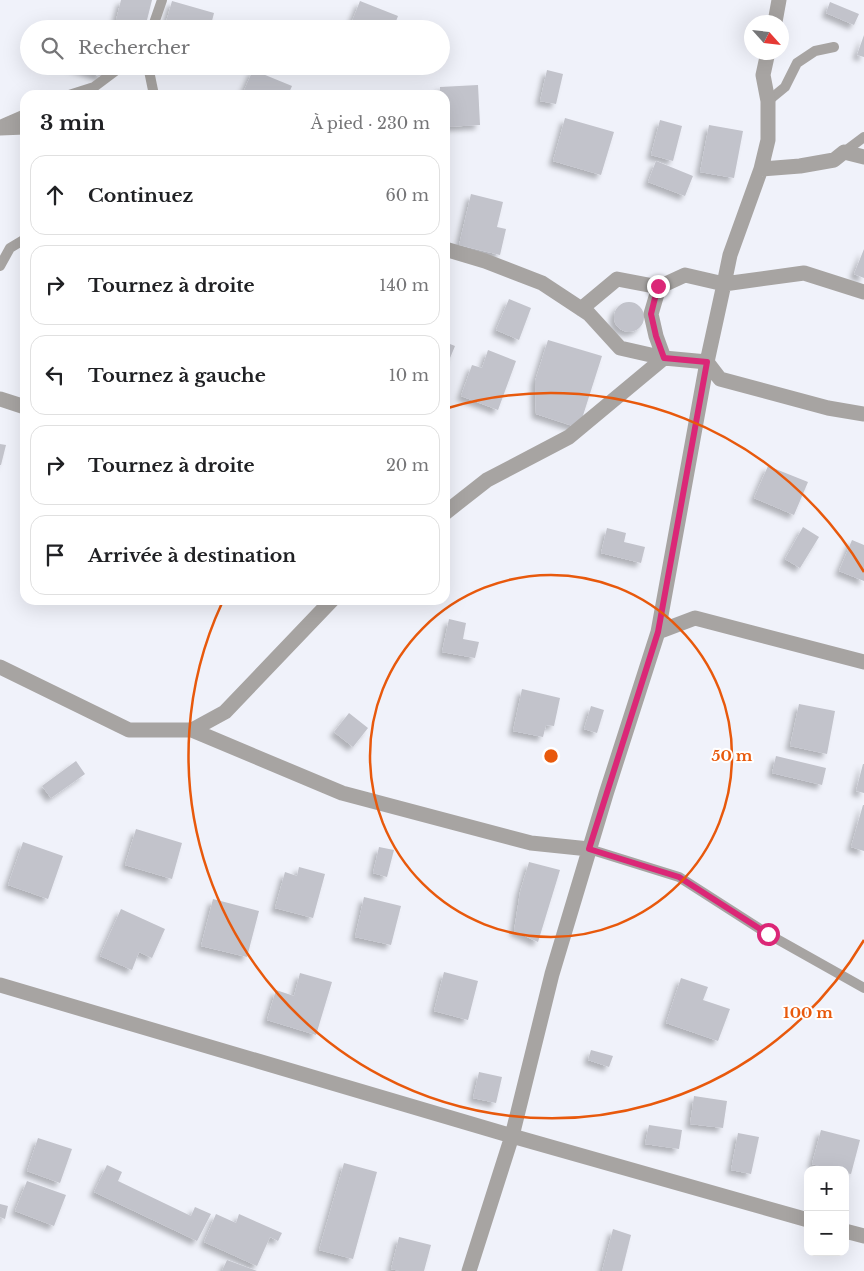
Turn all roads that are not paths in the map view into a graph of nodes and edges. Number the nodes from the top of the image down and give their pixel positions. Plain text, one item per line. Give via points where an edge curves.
1 (162, 0) edge
2 (780, 0) edge
3 (777, 15) edge
4 (155, 20) edge
5 (834, 47) dead end
6 (767, 60) edge
7 (110, 75) edge
8 (150, 75) edge
9 (85, 90) edge
10 (153, 90) edge
11 (768, 101) junction
12 (20, 116) edge
13 (0, 126) edge
14 (20, 127) edge
15 (864, 137) edge
16 (844, 152) junction
17 (864, 157) edge
18 (761, 169) junction
19 (20, 242) edge
20 (450, 250) edge
21 (0, 266) edge
22 (724, 284) junction
23 (658, 286) junction
24 (864, 292) edge
25 (581, 309) junction
26 (664, 358) junction
27 (707, 362) junction
28 (0, 399) edge
29 (20, 405) edge
30 (864, 414) edge
31 (450, 509) edge
32 (325, 605) edge
33 (658, 632) junction
34 (864, 662) edge
35 (0, 667) edge
36 (192, 730) junction
37 (589, 849) junction
38 (0, 985) edge
39 (864, 988) edge
40 (512, 1136) junction
41 (804, 1219) edge
42 (849, 1232) edge
43 (864, 1236) edge
44 (470, 1271) edge

1 - 4 lane
2 - 3 street
5 - 11 lane via 815,51 797,63 785,87
6 - 11 street via 764,75
7 - 9 lane
8 - 10 lane
11 - 18 street via 768,140
12 - 13 lane
13 - 14 street
15 - 16 lane
16 - 17 street
16 - 18 street via 834,160
18 - 22 street via 730,255
19 - 21 lane via 10,248
20 - 25 street via 542,282
22 - 23 street via 685,275
22 - 24 street via 804,273
22 - 27 street
23 - 25 street via 617,280
23 - 26 street via 651,314
25 - 26 street via 620,348
26 - 27 street
26 - 31 street via 569,437 487,480
27 - 30 street via 720,379 828,408
27 - 33 street
28 - 29 street
32 - 36 street via 225,712
33 - 34 street via 695,618
33 - 37 street
35 - 36 street via 129,730
36 - 37 street via 342,793 530,844
37 - 39 lane via 679,877 768,934
37 - 40 street via 552,974
38 - 40 street
40 - 41 street
40 - 44 street
42 - 43 street

